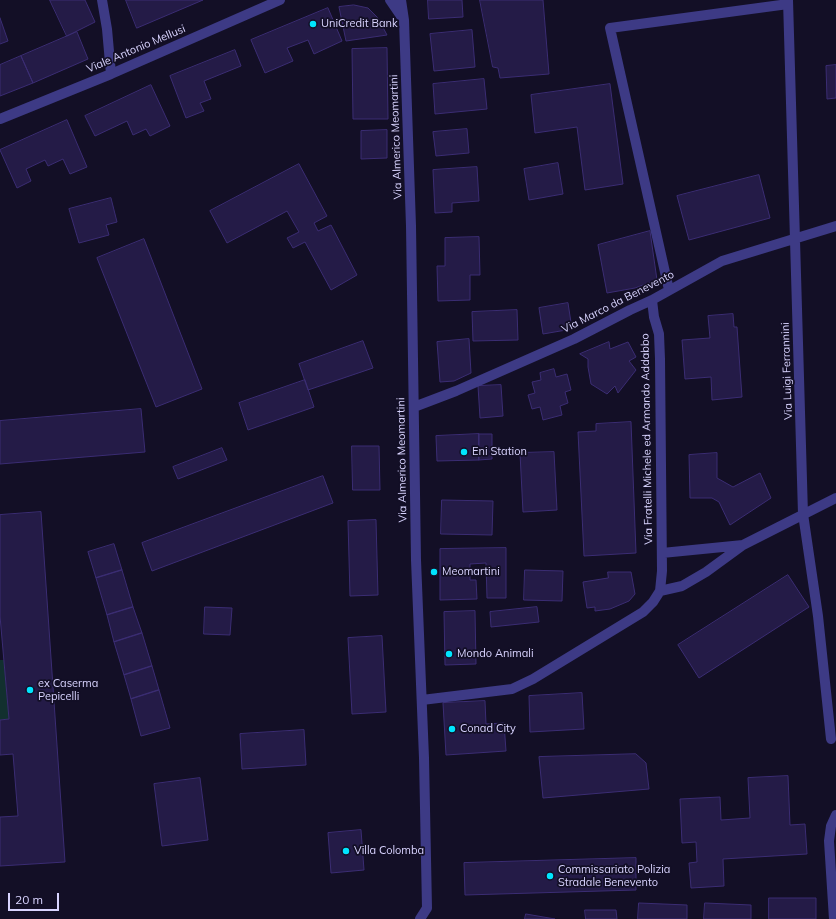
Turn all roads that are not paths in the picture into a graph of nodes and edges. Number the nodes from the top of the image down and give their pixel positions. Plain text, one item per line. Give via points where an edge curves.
1 (102, 0) edge
2 (280, 0) edge
3 (390, 0) edge
4 (401, 0) edge
5 (788, 2) edge
6 (404, 20) junction
7 (111, 74) junction
8 (0, 119) edge
9 (836, 226) edge
10 (794, 239) junction
11 (669, 290) junction
12 (652, 300) junction
13 (414, 407) junction
14 (836, 498) edge
15 (803, 514) junction
16 (743, 545) junction
17 (662, 553) junction
18 (660, 591) junction
19 (422, 700) junction
20 (831, 739) dead end
21 (836, 815) edge
22 (427, 908) junction
23 (420, 919) edge
24 (427, 919) edge
25 (834, 919) edge

1 - 7 street
2 - 7 street, Viale Antonio Mellusi
3 - 6 street
4 - 6 street, Via Almerico Meomartini
5 - 10 street, Via Luigi Ferrannini
5 - 11 street via 610,28
6 - 13 street, Via Almerico Meomartini
7 - 8 street, Viale Antonio Mellusi
9 - 10 street, Via Marco da Benevento
10 - 11 street, Via Marco da Benevento via 722,261
10 - 15 street, Via Luigi Ferrannini
11 - 12 street, Via Marco da Benevento
12 - 13 street, Via Marco da Benevento via 574,339
12 - 17 street, Via Fratelli Michele ed Armando Addabbo via 660,353
13 - 19 street, Via Almerico Meomartini via 416,560
14 - 15 street, Via Fratelli Michele ed Armando Addabbo
15 - 16 street, Via Fratelli Michele ed Armando Addabbo
15 - 20 street, Via Luigi Ferrannini via 818,616
16 - 17 street, Via Fratelli Michele ed Armando Addabbo
16 - 18 street, Via Fratelli Michele ed Armando Addabbo via 682,586
17 - 18 street, Via Fratelli Michele ed Armando Addabbo
18 - 19 street via 643,612 533,679 512,689
19 - 22 street, Via Almerico Meomartini
21 - 25 street via 829,841
22 - 23 street
22 - 24 street, Via Almerico Meomartini

